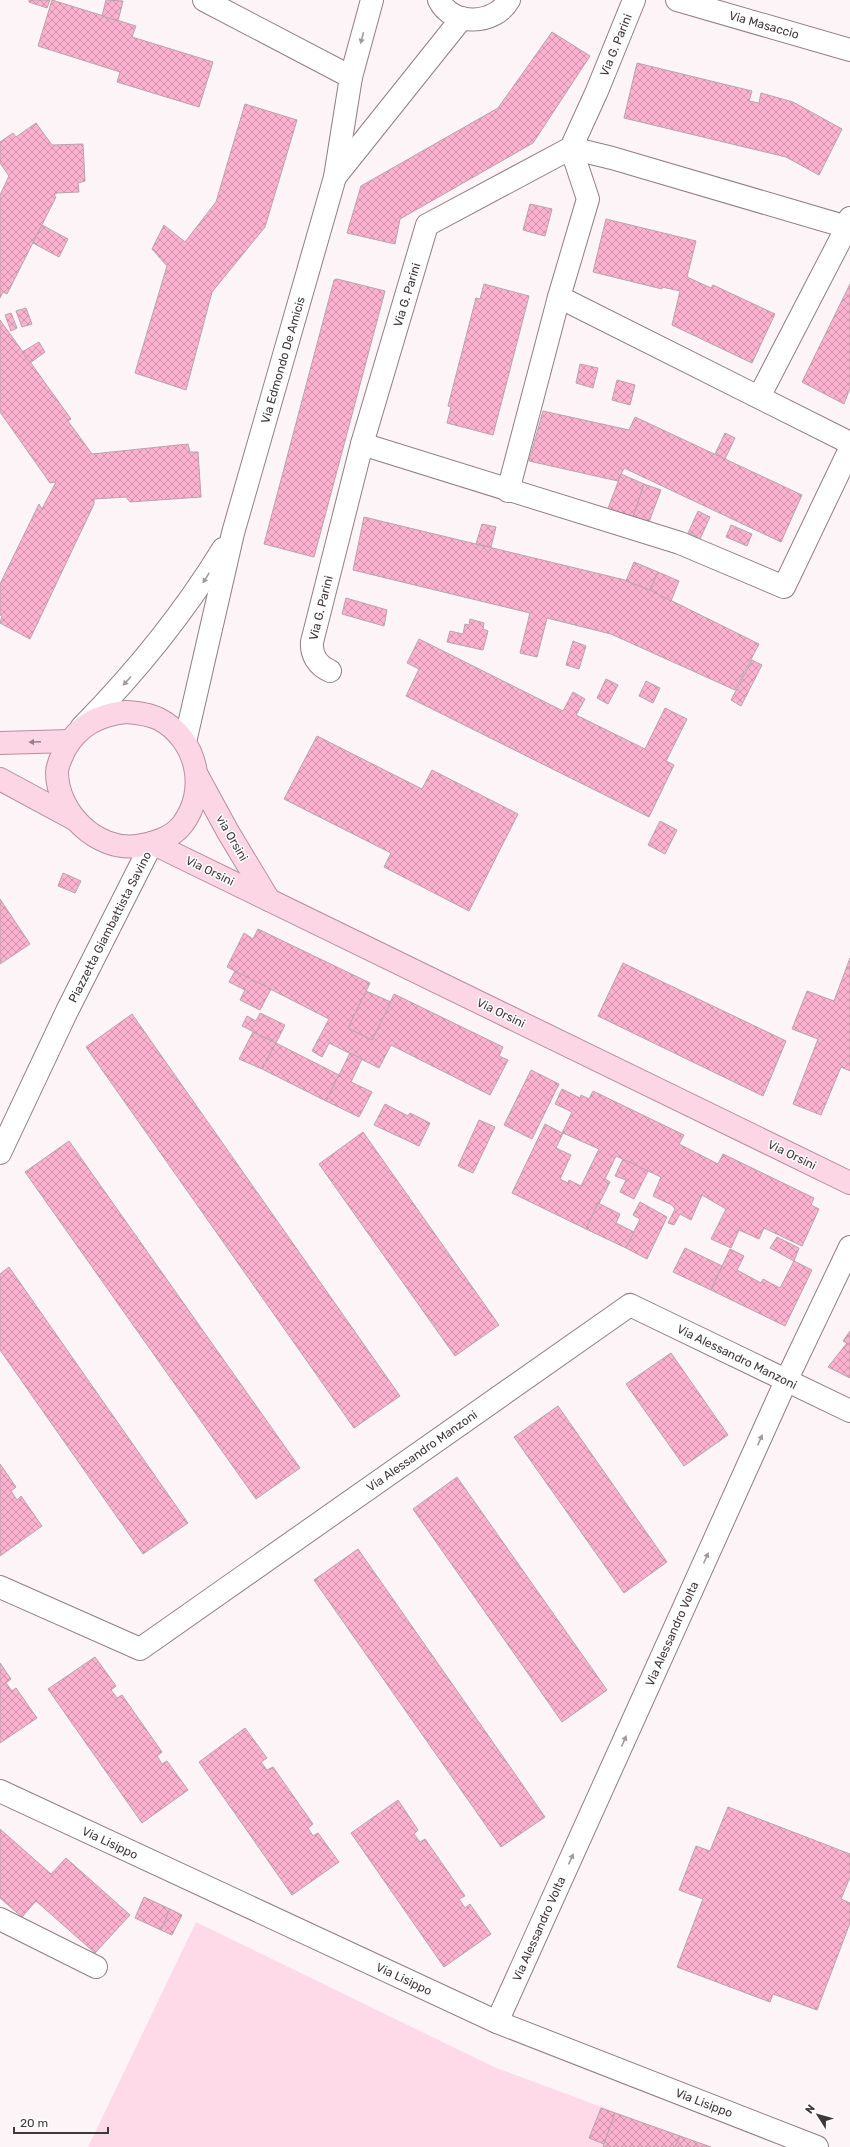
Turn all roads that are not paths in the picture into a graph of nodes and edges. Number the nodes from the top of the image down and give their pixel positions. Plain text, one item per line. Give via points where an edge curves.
1 (204, 0) edge
2 (372, 0) edge
3 (439, 0) edge
4 (509, 0) edge
5 (634, 0) edge
6 (677, 0) edge
7 (462, 18) junction
8 (850, 50) edge
9 (351, 77) junction
10 (571, 148) junction
11 (335, 178) junction
12 (849, 222) edge
13 (559, 297) junction
14 (759, 397) junction
15 (850, 443) edge
16 (362, 444) junction
17 (850, 449) edge
18 (508, 491) junction
19 (233, 533) junction
20 (330, 671) dead end
21 (75, 735) junction
22 (185, 742) junction
23 (0, 743) edge
24 (197, 775) junction
25 (0, 779) edge
26 (74, 819) junction
27 (152, 843) junction
28 (269, 900) junction
29 (0, 1153) edge
30 (850, 1183) edge
31 (850, 1247) edge
32 (786, 1381) junction
33 (850, 1411) edge
34 (0, 1587) edge
35 (0, 1791) edge
36 (0, 1919) edge
37 (96, 1967) dead end
38 (497, 2022) junction
39 (817, 2147) edge

1 - 9 street
2 -> 9 street
3 - 7 street via 450,13
4 - 7 street via 498,13 486,18
5 - 10 street, Via G. Parini
6 - 8 street, Via Masaccio
7 - 11 street, Via Edmondo De Amicis
9 - 11 street
10 - 12 street
10 - 13 street via 588,199
10 - 16 street, Via G. Parini via 427,225
11 - 19 street, Via Edmondo De Amicis
12 - 14 street
13 - 14 street
13 - 18 street
14 - 15 street
16 - 18 street
16 - 20 street, Via G. Parini via 311,649 317,662
17 - 18 street via 784,587 680,543 605,518
19 -> 21 street via 201,585 165,635 126,682
19 - 22 street, Via Edmondo De Amicis
21 - 22 main road via 110,714 142,713 158,718
21 -> 23 main road
21 - 26 main road via 62,755 57,771 59,788
22 - 24 main road via 193,758
24 - 27 main road via 191,811 182,826
24 - 28 main road, via Orsini
25 - 26 main road
26 - 27 main road via 102,840 135,846
27 - 28 main road, Via Orsini
27 - 29 street, Piazzetta Giambattista Savino via 67,1011
28 - 30 main road, Via Orsini
31 - 32 street, Via Alessandro Volta
32 - 33 street, Via Alessandro Manzoni
32 - 34 street, Via Alessandro Manzoni via 630,1305 140,1649
38 -> 32 street, Via Alessandro Volta
35 - 38 street, Via Lisippo
36 - 37 street
38 - 39 street, Via Lisippo

